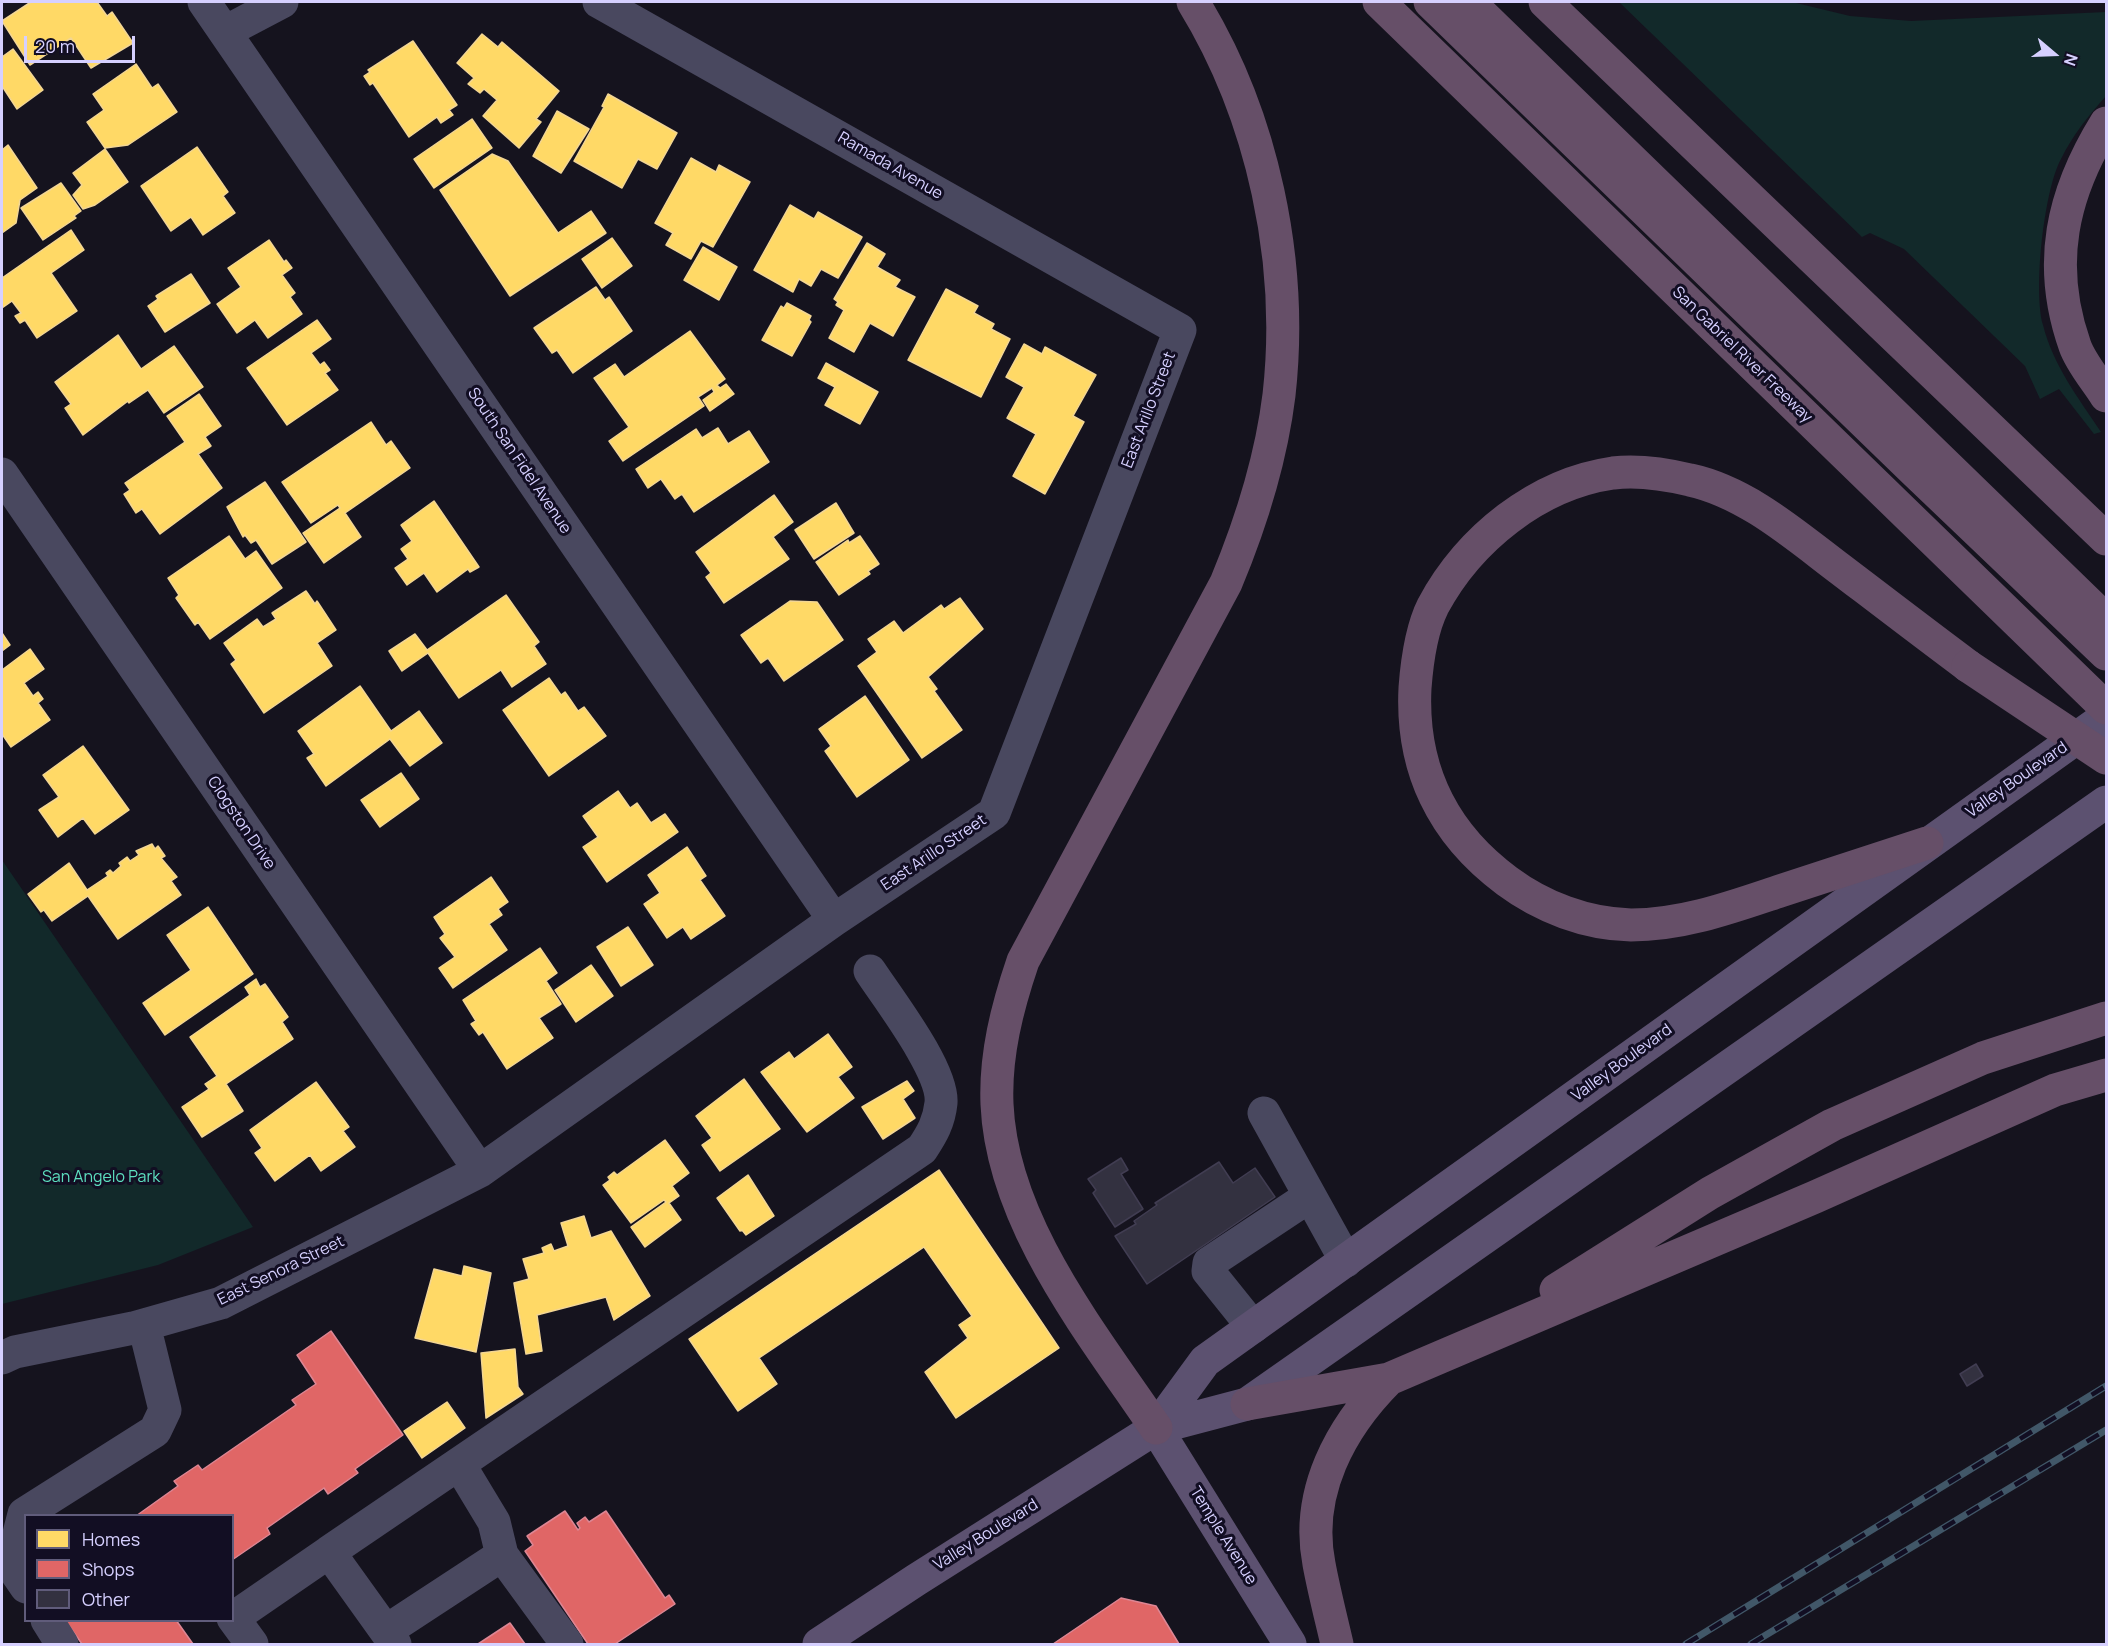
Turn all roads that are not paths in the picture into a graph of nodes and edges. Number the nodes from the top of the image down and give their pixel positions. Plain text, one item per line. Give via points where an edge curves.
1 (204, 2) edge
2 (282, 2) edge
3 (599, 2) edge
4 (1193, 2) edge
5 (1379, 2) edge
6 (1430, 2) edge
7 (1469, 2) edge
8 (1545, 2) edge
9 (225, 32) junction
10 (2106, 123) edge
11 (1180, 330) joint
12 (2106, 396) edge
13 (2, 474) edge
14 (2106, 538) edge
15 (2068, 599) junction
16 (2106, 620) edge
17 (2106, 654) edge
18 (2106, 708) edge
19 (2106, 717) edge
20 (2106, 758) edge
21 (2106, 802) edge
22 (1927, 843) junction
23 (834, 920) junction
24 (870, 971) dead end
25 (2106, 1018) edge
26 (2106, 1075) edge
27 (1264, 1113) dead end
28 (480, 1171) junction
29 (1310, 1196) junction
30 (1346, 1261) junction
31 (144, 1325) junction
32 (1253, 1328) junction
33 (1470, 1343) junction
34 (2, 1358) edge
35 (1389, 1379) junction
36 (1247, 1404) junction
37 (1156, 1428) junction
38 (459, 1464) junction
39 (24, 1514) edge
40 (24, 1514) edge
41 (329, 1552) junction
42 (502, 1555) junction
43 (24, 1584) edge
44 (234, 1617) edge
45 (234, 1619) edge
46 (48, 1622) edge
47 (391, 1638) edge
48 (62, 1644) edge
49 (252, 1644) edge
50 (567, 1644) edge
51 (819, 1644) edge
52 (1290, 1644) edge
53 (1337, 1644) edge

1 - 9 street, South San Fidel Avenue
2 - 9 street
3 - 11 street, Ramada Avenue
4 - 37 highway via 1227,65 1240,99 1270,209 1279,268 1282,330 1274,428 1249,523 1221,593 1023,962 1005,1021 997,1084 1002,1146 1020,1208 1050,1266
5 - 18 highway, San Gabriel River Freeway
6 - 15 highway via 1911,469
7 - 15 highway
8 - 14 highway
9 - 23 street, South San Fidel Avenue
10 - 12 highway via 2085,158 2068,203 2061,245 2061,291 2075,347
11 - 23 street, East Arillo Street via 994,813
13 - 28 street, Clogston Drive
15 - 16 highway
15 - 17 highway
19 - 22 main road, Valley Boulevard
20 - 22 highway, bridge via 1968,666 1776,520 1694,480 1648,472 1613,473 1561,486 1484,537 1432,608 1417,661 1414,716 1418,745 1437,803 1479,861 1521,891 1561,911 1595,921 1661,923 1709,914
21 - 36 main road, Valley Boulevard
22 - 30 main road, Valley Boulevard
23 - 28 street, East Arillo Street
24 - 38 street via 938,1078 941,1101 936,1128 922,1149
25 - 33 highway via 1983,1058 1832,1125 1710,1193
26 - 33 highway via 2055,1090
27 - 29 street
28 - 31 street, East Senora Street via 221,1303
29 - 30 street
29 - 32 street via 1209,1263 1208,1271
30 - 32 main road, Valley Boulevard
31 - 34 street, East Senora Street
31 - 39 street via 165,1410 155,1431
32 - 37 main road, Valley Boulevard via 1205,1361
33 - 35 highway
35 - 36 highway
35 - 53 highway via 1346,1429 1332,1456 1321,1492 1318,1562
36 - 37 main road, Valley Boulevard
37 - 51 main road, Valley Boulevard
37 - 52 main road, Temple Avenue
38 - 41 street
38 - 42 street via 494,1522
40 - 43 street via 11,1565
41 - 44 street
41 - 47 street
42 - 47 street
42 - 50 street
45 - 49 street
46 - 48 street

